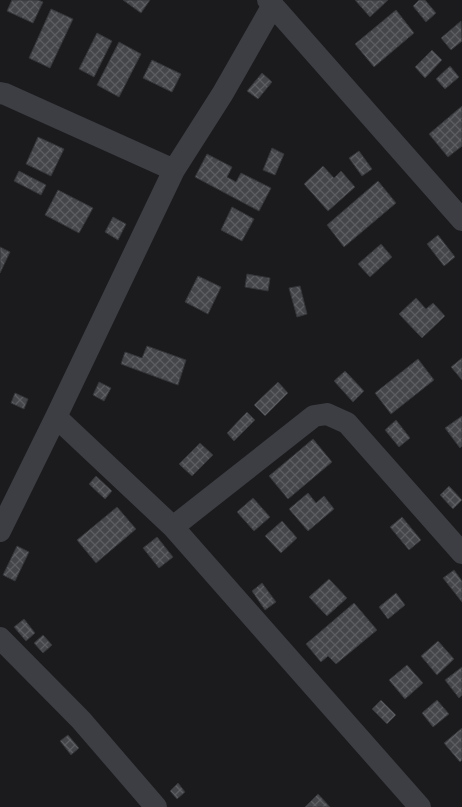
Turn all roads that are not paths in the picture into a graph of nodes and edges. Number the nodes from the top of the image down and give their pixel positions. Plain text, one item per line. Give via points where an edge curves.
1 (270, 3) edge
2 (0, 93) edge
3 (174, 170) junction
4 (462, 220) edge
5 (56, 417) junction
6 (173, 527) junction
7 (0, 531) edge
8 (462, 553) edge
9 (0, 638) edge
10 (156, 807) edge
11 (420, 807) edge

1 - 3 street via 222,93
1 - 4 street
2 - 3 street
3 - 5 street
5 - 6 street
5 - 7 street
6 - 8 street via 314,416 327,414 347,423
6 - 11 street
9 - 10 street via 81,720

